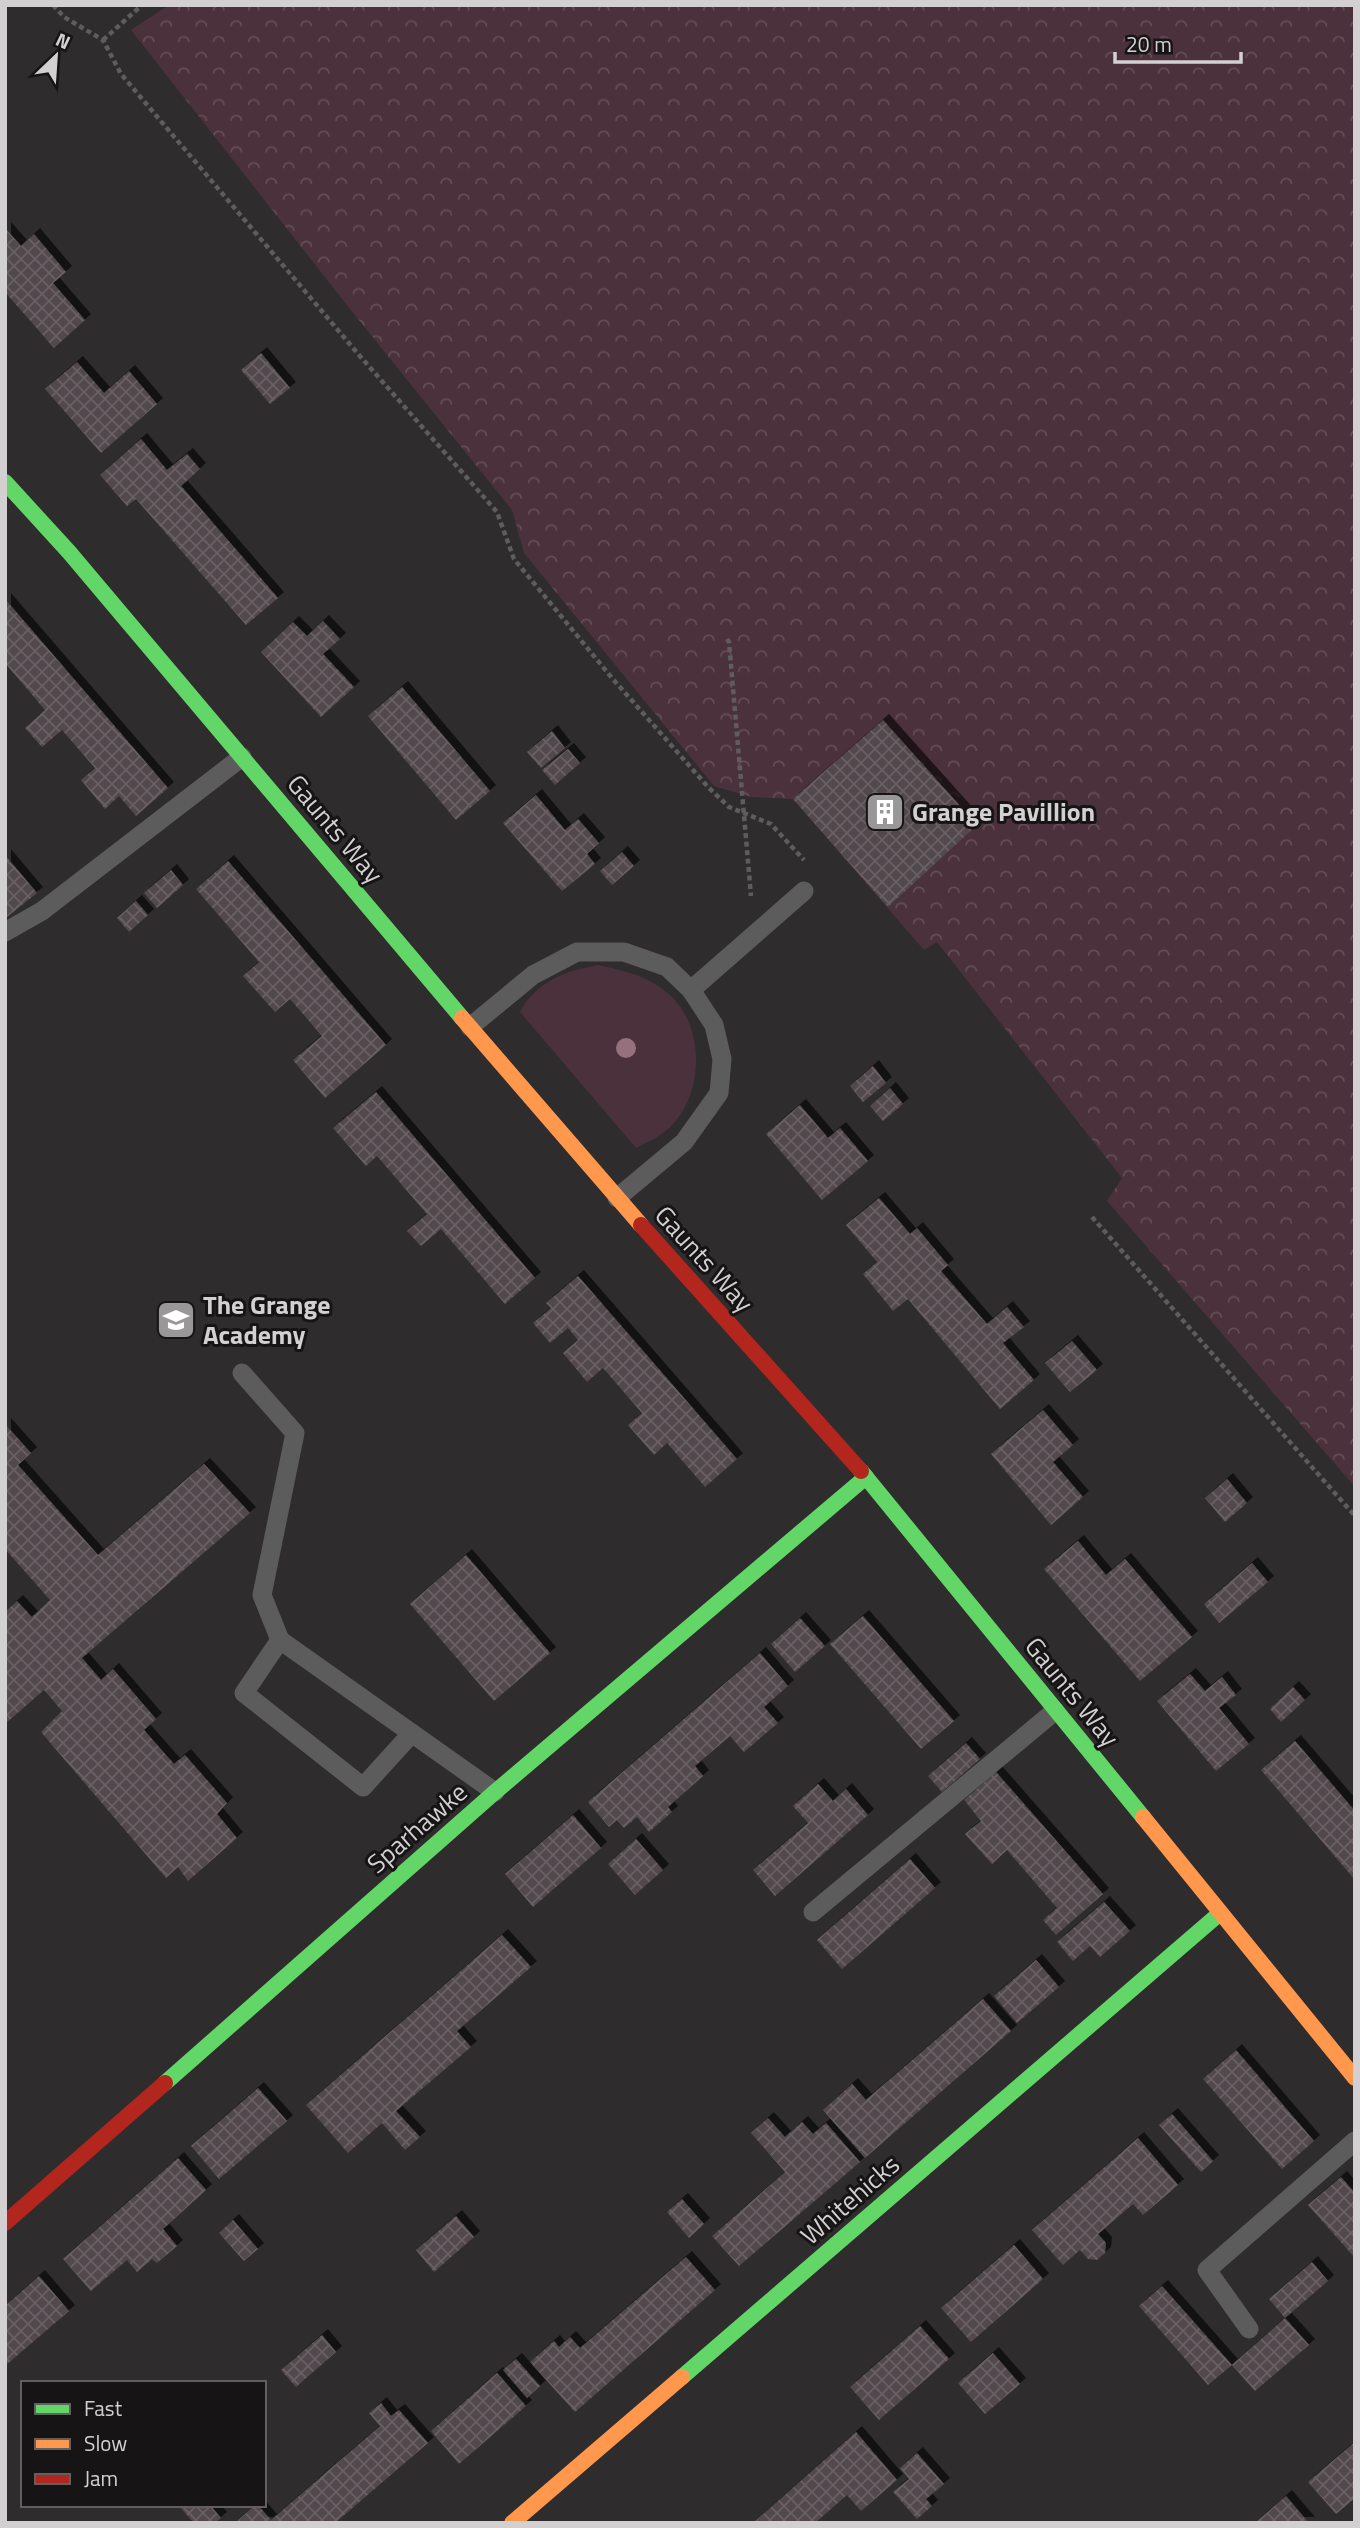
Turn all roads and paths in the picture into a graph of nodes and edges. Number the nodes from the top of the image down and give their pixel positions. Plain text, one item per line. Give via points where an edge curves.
1 (53, 5) edge
2 (142, 5) edge
3 (103, 40) junction
4 (5, 482) edge
5 (727, 639) dead end
6 (242, 757) junction
7 (744, 814) junction
8 (804, 891) joint
9 (5, 932) edge
10 (754, 935) junction
11 (691, 990) junction
12 (470, 1027) junction
13 (617, 1198) junction
14 (1091, 1217) dead end
15 (242, 1373) dead end
16 (866, 1477) junction
17 (1355, 1516) edge
18 (280, 1640) junction
19 (1055, 1711) junction
20 (412, 1733) junction
21 (495, 1792) junction
22 (813, 1912) dead end
23 (1219, 1914) junction
24 (1355, 2078) edge
25 (1355, 2141) edge
26 (5, 2223) edge
27 (1248, 2329) dead end
28 (512, 2523) edge

1 - 3 path via 64,18
2 - 3 path
3 - 7 path via 121,74 497,512 514,559 708,787
4 - 6 street, Gaunts Way
5 - 7 path
6 - 9 lane via 42,911
6 - 12 street, Gaunts Way
7 - 8 path via 771,824 807,863
7 - 10 path
8 - 10 lane
10 - 11 lane
11 - 12 lane via 667,967 624,952 577,952 533,975
11 - 13 lane via 714,1025 722,1059 719,1093 684,1142
12 - 13 street, Gaunts Way
13 - 16 street, Gaunts Way
14 - 17 path
15 - 18 lane via 295,1433 262,1595
16 - 19 street, Gaunts Way
16 - 21 street, Sparhawke
18 - 20 lane
18 - 20 lane via 244,1693 363,1787
19 - 22 lane
19 - 23 street, Gaunts Way
20 - 21 lane
21 - 26 street, Sparhawke
23 - 24 street, Gaunts Way
23 - 28 street, Whitehicks
25 - 27 lane via 1207,2270

